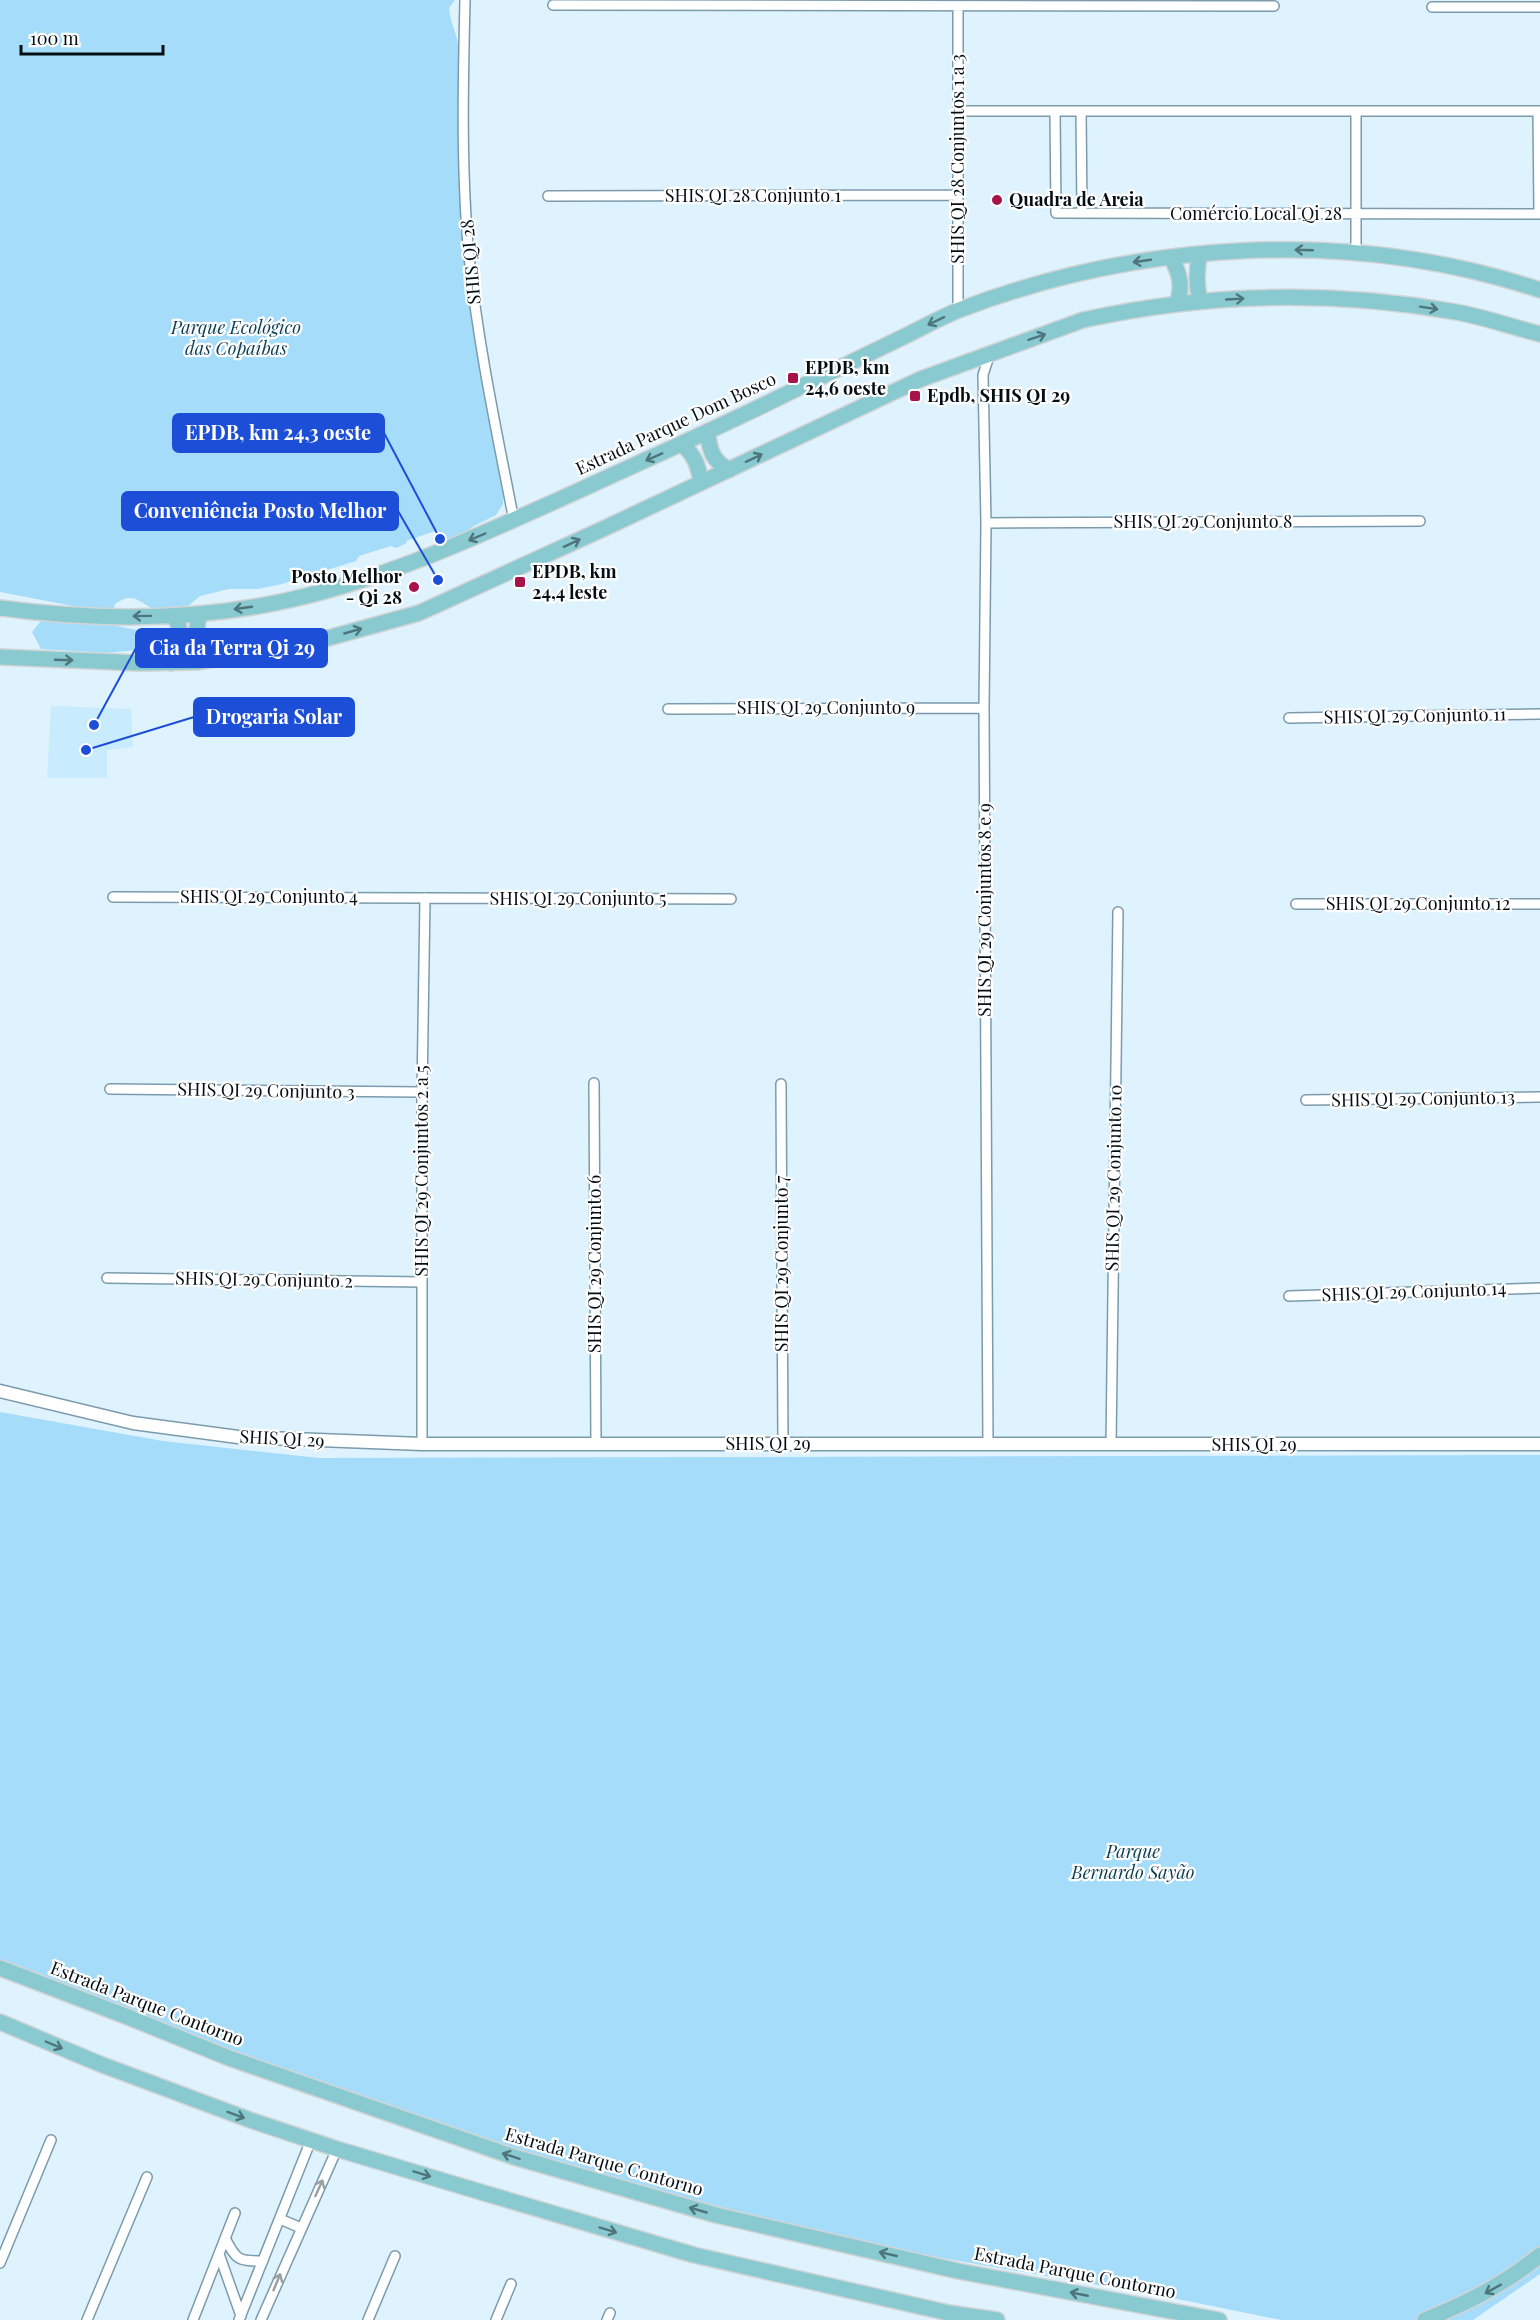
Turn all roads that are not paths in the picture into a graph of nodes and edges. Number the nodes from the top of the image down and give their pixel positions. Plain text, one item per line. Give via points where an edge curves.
1 (465, 0) edge
2 (553, 5) dead end
3 (1274, 6) dead end
4 (958, 7) junction
5 (1432, 7) dead end
6 (1540, 8) edge
7 (958, 111) junction
8 (1055, 111) junction
9 (1081, 111) junction
10 (1356, 111) junction
11 (1539, 111) edge
12 (958, 195) junction
13 (548, 196) dead end
14 (1082, 213) junction
15 (1358, 214) junction
16 (1540, 214) edge
17 (1357, 250) junction
18 (1200, 254) junction
19 (1171, 257) junction
20 (1540, 290) edge
21 (1200, 301) junction
22 (1177, 304) junction
23 (957, 311) junction
24 (1540, 334) edge
25 (991, 353) junction
26 (971, 360) junction
27 (983, 375) junction
28 (708, 433) junction
29 (682, 444) junction
30 (729, 470) junction
31 (701, 482) junction
32 (514, 521) junction
33 (1420, 521) dead end
34 (986, 523) junction
35 (0, 608) edge
36 (200, 614) junction
37 (174, 616) junction
38 (0, 657) edge
39 (197, 662) junction
40 (171, 663) junction
41 (984, 708) junction
42 (668, 709) dead end
43 (1540, 714) edge
44 (1289, 718) dead end
45 (113, 897) dead end
46 (425, 898) junction
47 (731, 899) dead end
48 (1296, 904) dead end
49 (1540, 904) edge
50 (1118, 912) dead end
51 (594, 1083) dead end
52 (781, 1084) dead end
53 (110, 1089) dead end
54 (422, 1092) junction
55 (1540, 1097) edge
56 (1306, 1100) dead end
57 (107, 1278) dead end
58 (422, 1282) junction
59 (1540, 1288) edge
60 (1289, 1296) dead end
61 (0, 1391) edge
62 (422, 1444) junction
63 (596, 1444) junction
64 (783, 1444) junction
65 (1540, 1444) edge
66 (987, 1445) junction
67 (1111, 1445) junction
68 (0, 1968) edge
69 (0, 2022) edge
70 (51, 2140) dead end
71 (311, 2140) junction
72 (337, 2149) junction
73 (147, 2177) dead end
74 (235, 2213) dead end
75 (280, 2219) junction
76 (301, 2228) junction
77 (225, 2238) junction
78 (219, 2254) junction
79 (1540, 2255) edge
80 (394, 2256) dead end
81 (265, 2257) junction
82 (287, 2260) junction
83 (0, 2263) edge
84 (511, 2284) dead end
85 (1104, 2299) junction
86 (1192, 2316) junction
87 (240, 2318) edge
88 (87, 2320) edge
89 (193, 2320) edge
90 (261, 2320) edge
91 (368, 2320) edge
92 (496, 2320) edge
93 (997, 2320) edge
94 (1135, 2320) edge
95 (1165, 2320) edge
96 (1219, 2320) edge
97 (1425, 2320) edge

1 - 32 street, SHIS QI 28 via 463,138 469,253 489,399
2 - 4 street
3 - 4 street
4 - 7 street, SHIS QI 28 Conjuntos 1 a 3
5 - 6 street
7 - 8 street, Comércio Local Qi 28
7 - 12 street, SHIS QI 28 Conjuntos 1 a 3
8 - 9 street, Comércio Local Qi 28
8 - 14 street, Comércio Local Qi 28 via 1056,213
9 - 10 street, Comércio Local Qi 28
9 - 14 street
10 - 11 street, Comércio Local Qi 28
10 - 15 street, Comércio Local Qi 28
11 - 16 street, Comércio Local Qi 28
12 - 13 street, SHIS QI 28 Conjunto 1
12 - 23 street, SHIS QI 28 Conjuntos 1 a 3
14 - 15 street, Comércio Local Qi 28
15 - 16 street, Comércio Local Qi 28
15 - 17 street, Comércio Local Qi 28
17 -> 18 main road, Estrada Parque Dom Bosco
17 - 20 main road, Estrada Parque Dom Bosco via 1452,266
18 - 19 main road, Estrada Parque Dom Bosco
18 - 21 main road
19 - 22 main road via 1181,280
19 -> 23 main road, Estrada Parque Dom Bosco via 1114,265
21 - 22 main road
21 -> 24 main road via 1297,296 1391,302 1459,312
25 -> 22 main road via 1083,320
23 -> 28 main road, Estrada Parque Dom Bosco
25 - 26 main road
25 - 27 street, SHIS QI 29 Conjuntos 8 e 9
26 - 27 street
30 -> 26 main road via 921,379
27 - 34 street, SHIS QI 29 Conjuntos 8 e 9
28 - 29 main road, Estrada Parque Dom Bosco
28 - 30 main road via 714,459
29 - 31 main road via 698,465
29 -> 32 main road, Estrada Parque Dom Bosco
30 - 31 main road
39 -> 31 main road via 310,643 419,613
32 -> 36 main road, Estrada Parque Dom Bosco via 422,560 333,589 275,603
33 - 34 street, SHIS QI 29 Conjunto 8
34 - 41 street, SHIS QI 29 Conjuntos 8 e 9
37 -> 35 main road, Estrada Parque Dom Bosco via 108,616
36 - 37 main road, Estrada Parque Dom Bosco
36 - 39 main road via 195,644
37 - 40 main road via 181,640
38 -> 40 main road
39 - 40 main road
41 - 42 street, SHIS QI 29 Conjunto 9
41 - 66 street, SHIS QI 29 Conjuntos 8 e 9
43 - 44 street, SHIS QI 29 Conjunto 11
45 - 46 street, SHIS QI 29 Conjunto 4
46 - 47 street, SHIS QI 29 Conjunto 5
46 - 54 street, SHIS QI 29 Conjuntos 2 a 5
48 - 49 street, SHIS QI 29 Conjunto 12
50 - 67 street, SHIS QI 29 Conjunto 10
51 - 63 street, SHIS QI 29 Conjunto 6
52 - 64 street, SHIS QI 29 Conjunto 7
53 - 54 street, SHIS QI 29 Conjunto 3
54 - 58 street, SHIS QI 29 Conjuntos 2 a 5
55 - 56 street, SHIS QI 29 Conjunto 13
57 - 58 street, SHIS QI 29 Conjunto 2
58 - 62 street, SHIS QI 29 Conjuntos 2 a 5
59 - 60 street, SHIS QI 29 Conjunto 14
61 - 62 street, SHIS QI 29 via 133,1423 226,1436
62 - 63 street, SHIS QI 29
63 - 64 street, SHIS QI 29
64 - 66 street, SHIS QI 29
65 - 67 street, SHIS QI 29
66 - 67 street, SHIS QI 29
85 -> 68 main road, Estrada Parque Contorno via 957,2271 716,2215 514,2157 229,2058
69 -> 71 main road via 111,2068
70 - 83 street
71 - 72 main road
71 - 75 street
76 -> 72 street
72 -> 93 main road via 694,2255 949,2313
73 - 88 street
74 - 77 street
75 - 76 street
75 - 81 street
76 - 82 street
77 - 78 street
77 - 81 street via 240,2260
78 - 87 street
78 - 89 street
79 -> 97 main road via 1494,2289
80 - 91 street
81 - 82 street
81 - 87 street
90 -> 82 street
84 - 92 street
85 - 86 main road, Estrada Parque Contorno
85 - 94 main road via 1136,2315
86 - 95 main road
86 - 96 main road, Estrada Parque Contorno

